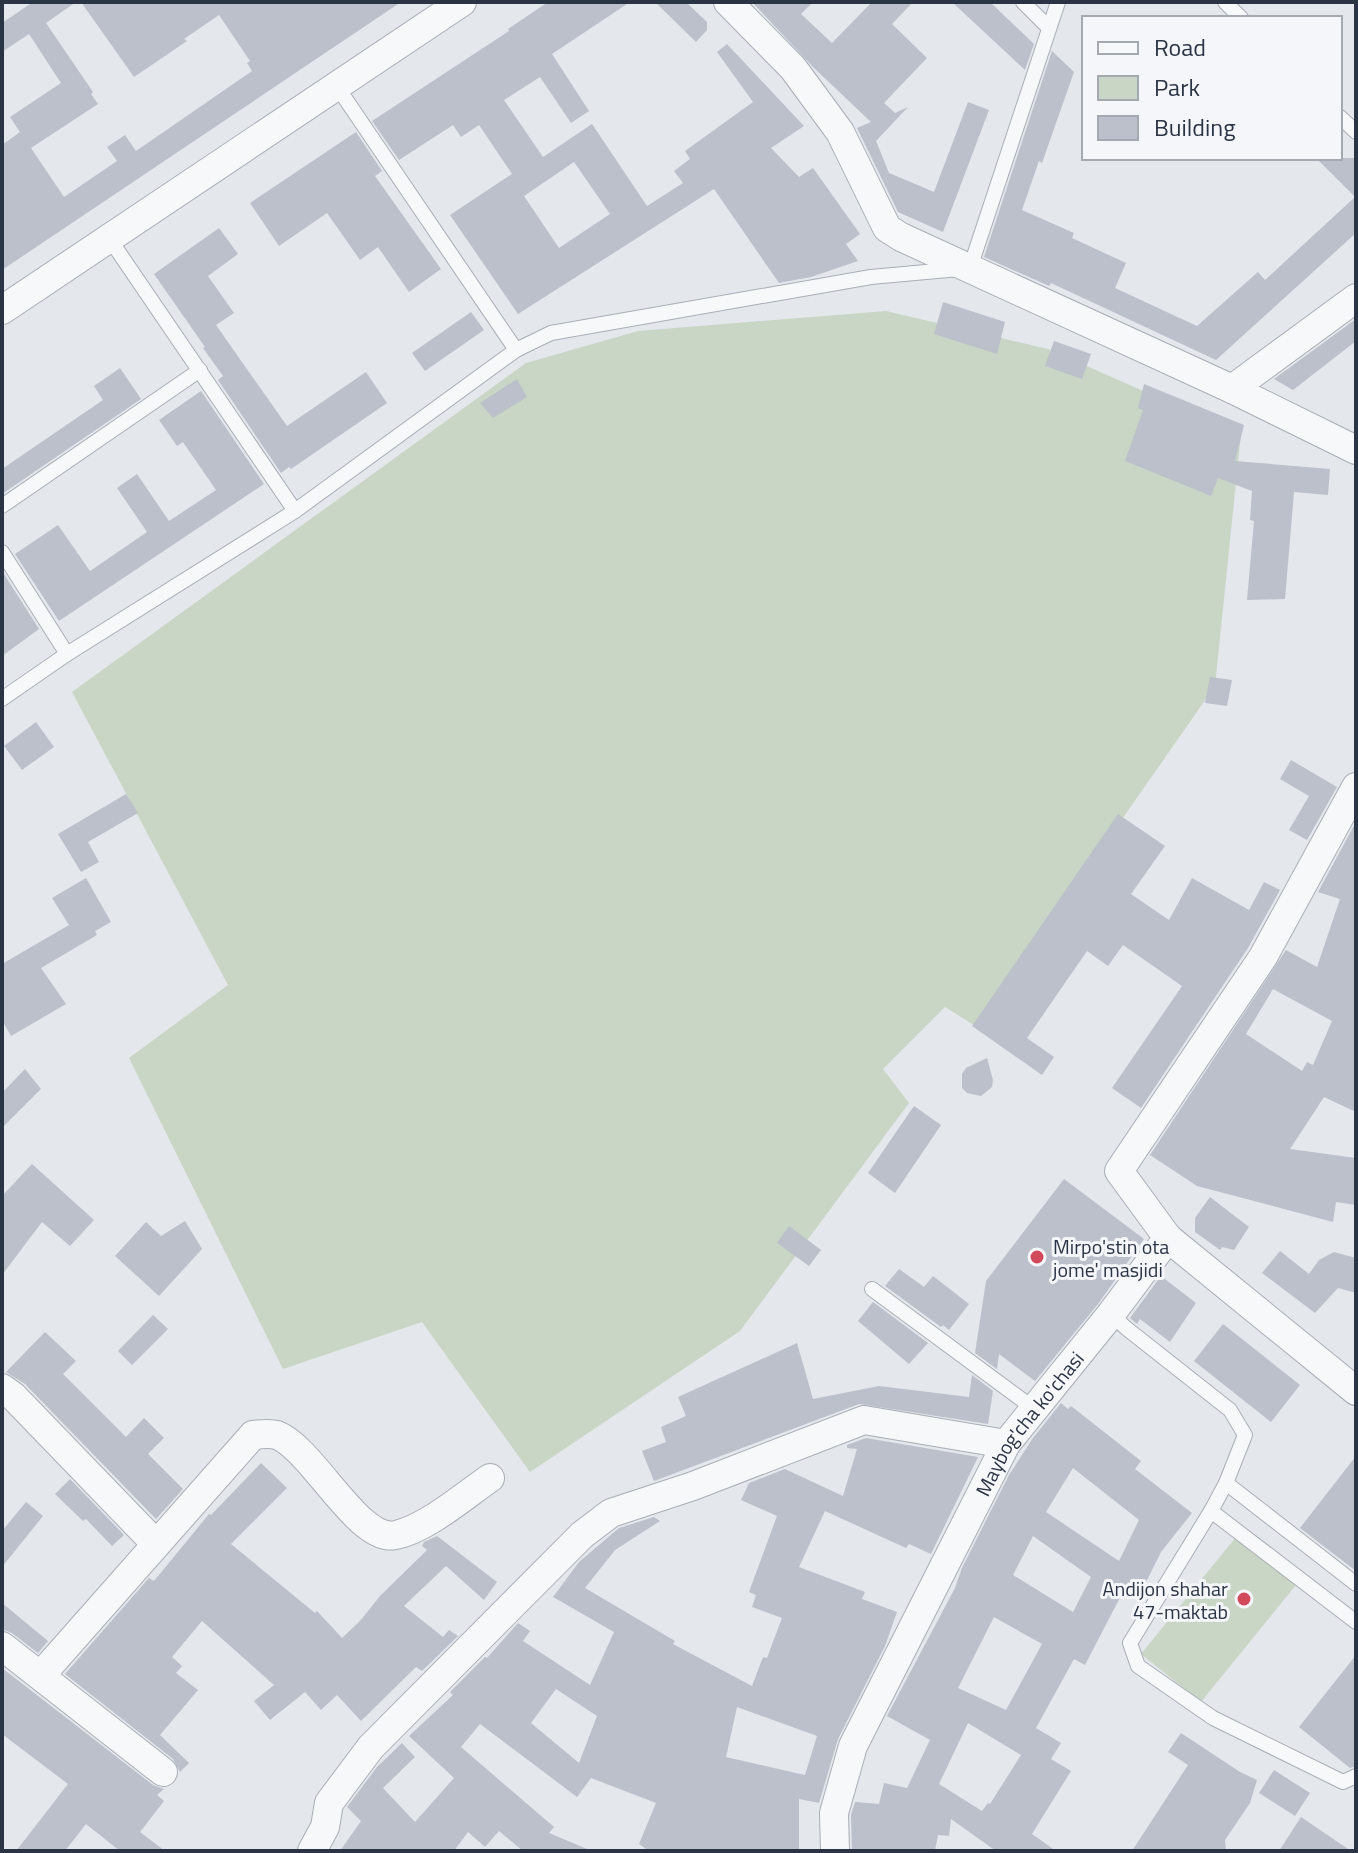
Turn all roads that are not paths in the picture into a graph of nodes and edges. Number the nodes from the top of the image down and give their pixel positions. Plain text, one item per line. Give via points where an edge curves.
1 (462, 2) edge
2 (728, 2) edge
3 (1023, 2) edge
4 (1058, 2) edge
5 (1049, 28) junction
6 (336, 85) junction
7 (109, 238) junction
8 (970, 268) junction
9 (1356, 298) edge
10 (2, 310) edge
11 (516, 350) junction
12 (200, 370) junction
13 (1232, 389) junction
14 (1356, 450) edge
15 (2, 506) edge
16 (295, 511) junction
17 (2, 552) edge
18 (67, 654) junction
19 (2, 699) edge
20 (1356, 787) edge
21 (1168, 1238) junction
22 (872, 1289) dead end
23 (1111, 1314) junction
24 (2, 1388) edge
25 (1356, 1391) edge
26 (1033, 1408) junction
27 (1006, 1444) junction
28 (490, 1478) dead end
29 (1226, 1483) junction
30 (1211, 1511) junction
31 (156, 1544) junction
32 (1356, 1584) edge
33 (1356, 1622) edge
34 (2, 1646) edge
35 (41, 1675) junction
36 (163, 1772) dead end
37 (1356, 1776) edge
38 (312, 1851) edge
39 (835, 1851) edge

1 - 6 street
2 - 8 street via 793,68 840,132 887,228
3 - 5 lane
4 - 5 lane
5 - 8 lane
6 - 7 street
6 - 11 lane
7 - 10 street
7 - 12 lane
8 - 11 lane via 871,277 551,333
8 - 13 street
9 - 13 street
11 - 16 lane
12 - 15 lane
12 - 16 lane
13 - 14 street
16 - 18 lane
17 - 18 lane
18 - 19 lane
20 - 21 street via 1263,957 1119,1171
21 - 23 street, Maybog'cha ko'chasi
21 - 25 street
22 - 26 lane
23 - 26 street, Maybog'cha ko'chasi
23 - 29 lane via 1230,1410 1245,1435
24 - 31 street
26 - 27 street, Maybog'cha ko'chasi
27 - 38 street via 864,1420 611,1513 582,1535 371,1747 329,1803 325,1827
27 - 39 street, Maybog'cha ko'chasi via 853,1746 834,1813
28 - 31 street via 411,1531 391,1537 367,1527 291,1442 274,1434 253,1435
29 - 30 lane
29 - 32 lane
30 - 33 lane
30 - 37 lane via 1130,1643 1138,1666 1213,1718 1343,1782
31 - 35 street
34 - 35 street
35 - 36 street

